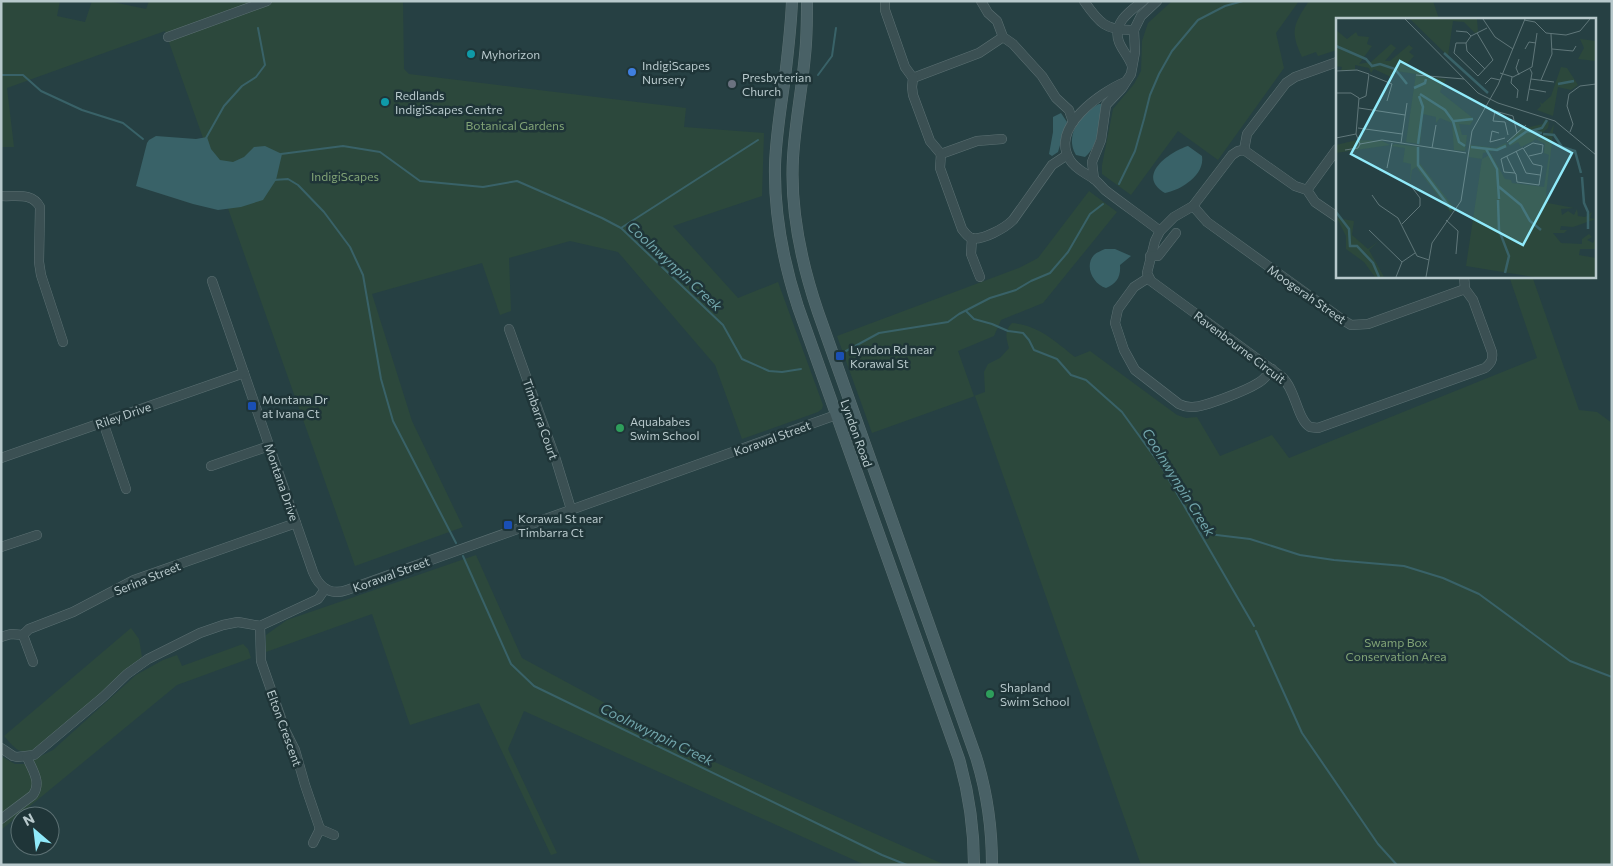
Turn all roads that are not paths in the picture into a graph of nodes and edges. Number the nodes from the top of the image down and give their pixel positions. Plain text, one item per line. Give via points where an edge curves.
1 (266, 1) edge
2 (792, 1) edge
3 (807, 1) edge
4 (885, 1) edge
5 (981, 1) edge
6 (1084, 1) edge
7 (1143, 1) edge
8 (1157, 1) edge
9 (1118, 30) junction
10 (1134, 30) junction
11 (168, 36) dead end
12 (1003, 37) junction
13 (1336, 62) edge
14 (1133, 68) junction
15 (913, 78) junction
16 (1125, 82) junction
17 (1069, 110) junction
18 (1080, 112) junction
19 (1073, 122) junction
20 (1002, 139) dead end
21 (1244, 150) junction
22 (1336, 150) edge
23 (941, 154) junction
24 (1067, 155) junction
25 (1092, 162) junction
26 (1078, 170) junction
27 (1094, 179) junction
28 (1306, 190) junction
29 (1, 196) edge
30 (1193, 206) junction
31 (1336, 216) edge
32 (1160, 231) junction
33 (1176, 233) dead end
34 (972, 238) junction
35 (1150, 256) junction
36 (980, 277) dead end
37 (1148, 278) junction
38 (1464, 278) edge
39 (212, 281) dead end
40 (1466, 289) junction
41 (509, 329) dead end
42 (63, 342) dead end
43 (1272, 369) junction
44 (244, 372) junction
45 (853, 409) junction
46 (836, 415) junction
47 (103, 422) junction
48 (269, 446) junction
49 (1, 458) edge
50 (211, 466) dead end
51 (126, 489) dead end
52 (571, 509) junction
53 (296, 523) junction
54 (37, 535) dead end
55 (1, 547) edge
56 (325, 589) junction
57 (260, 626) junction
58 (23, 635) junction
59 (1, 637) edge
60 (33, 662) dead end
61 (1, 748) edge
62 (27, 757) junction
63 (1, 819) edge
64 (320, 829) junction
65 (334, 835) dead end
66 (313, 843) dead end
67 (974, 865) edge
68 (992, 865) edge

1 - 11 street
2 - 46 main road, Lyndon Road via 777,134 776,204 792,288
3 - 45 main road, Lyndon Road via 805,55 793,157 793,195 797,230 811,291
4 - 15 street via 885,10 905,67
5 - 12 street via 997,22
6 - 9 street via 1101,23
7 - 9 street via 1119,23
8 - 10 street
9 - 10 street
9 - 14 street via 1119,42
10 - 14 street
12 - 15 street via 979,53
12 - 17 street via 1013,44
13 - 21 street via 1289,80 1248,134
14 - 16 street
15 - 23 street via 912,87 930,141
16 - 18 street
16 - 25 street via 1106,105 1101,140
17 - 18 street
17 - 19 street
18 - 19 street
19 - 24 street via 1066,144
20 - 23 street via 977,141
21 - 28 street via 1295,186
21 - 30 street via 1232,156
22 - 28 street
23 - 34 street via 940,168 962,229
24 - 26 street
24 - 34 street via 1052,165 1007,226
25 - 26 street
25 - 27 street
26 - 27 street
27 - 32 street
28 - 31 street via 1315,202
29 - 42 street via 31,197 40,207 41,275
30 - 32 street
30 - 40 street, Moogerah Street via 1207,222 1351,325 1368,324
32 - 35 street
33 - 35 street via 1158,256
34 - 36 street via 971,254
35 - 37 street
37 - 43 street, Ravenbourne Circuit
37 - 43 street via 1134,287 1118,309 1117,329 1135,370 1179,404 1192,408 1204,405 1255,385
38 - 40 street, Ravenbourne Circuit
39 - 44 street, Montana Drive
40 - 43 street, Ravenbourne Circuit via 1492,352 1493,358 1485,368 1314,428 1303,420 1288,382
41 - 52 street, Timbarra Court
44 - 47 street, Riley Drive
44 - 48 street, Montana Drive
45 - 46 main road
45 - 68 main road, Lyndon Road via 976,757 989,815
46 - 52 street, Korawal Street
46 - 67 main road, Lyndon Road via 959,759 971,814
47 - 49 street, Riley Drive
47 - 51 street
48 - 50 street
48 - 53 street, Montana Drive
52 - 56 street, Korawal Street via 347,590 335,592
53 - 56 street, Montana Drive via 312,572
53 - 58 street, Serina Street via 134,580 73,612 29,629
54 - 55 street
56 - 57 street via 318,599
57 - 62 street via 238,622 223,625 148,659 40,751
57 - 64 street, Elton Crescent via 261,661 295,750
58 - 59 street, Serina Street
58 - 60 street
61 - 62 street via 12,756
62 - 63 street via 38,784 36,790
64 - 65 street
64 - 66 street

